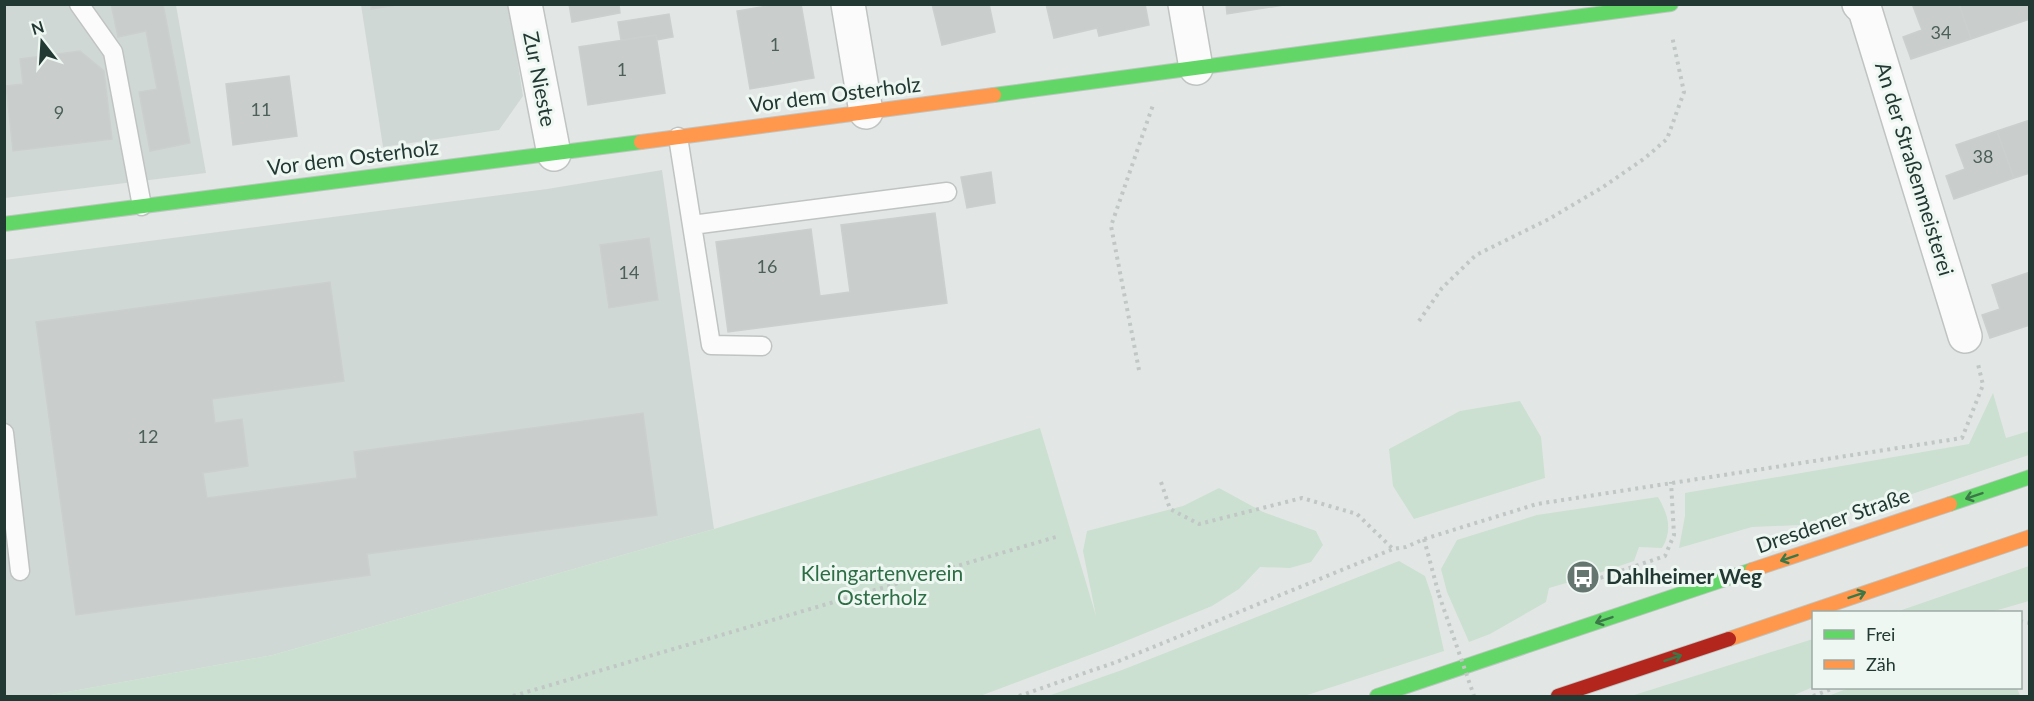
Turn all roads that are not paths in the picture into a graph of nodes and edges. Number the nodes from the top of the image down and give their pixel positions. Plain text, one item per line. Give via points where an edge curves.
1 (79, 4) edge
2 (525, 4) edge
3 (849, 4) edge
4 (1185, 4) edge
5 (1859, 4) edge
6 (1668, 5) edge
7 (1532, 14) edge
8 (1197, 68) junction
9 (866, 112) junction
10 (678, 137) junction
11 (554, 154) junction
12 (947, 192) dead end
13 (142, 206) junction
14 (4, 224) edge
15 (692, 225) junction
16 (1965, 336) road end
17 (762, 346) dead end
18 (4, 434) edge
19 (2030, 477) edge
20 (2030, 537) edge
21 (20, 571) dead end
22 (1377, 696) edge
23 (1558, 696) edge

1 - 13 lane via 113,52
2 - 11 street, Zur Nieste
3 - 9 street
4 - 8 street
5 - 16 street, An der Straßenmeisterei via 1865,10
6 - 7 street, Vor dem Osterholz
7 - 8 street, Vor dem Osterholz
8 - 9 street, Vor dem Osterholz
9 - 10 street, Vor dem Osterholz
10 - 11 street, Vor dem Osterholz
10 - 15 lane
11 - 13 street, Vor dem Osterholz
12 - 15 lane
13 - 14 street, Vor dem Osterholz
15 - 17 lane via 711,345
18 - 21 lane
19 -> 22 street, Dresdener Straße
23 -> 20 street

